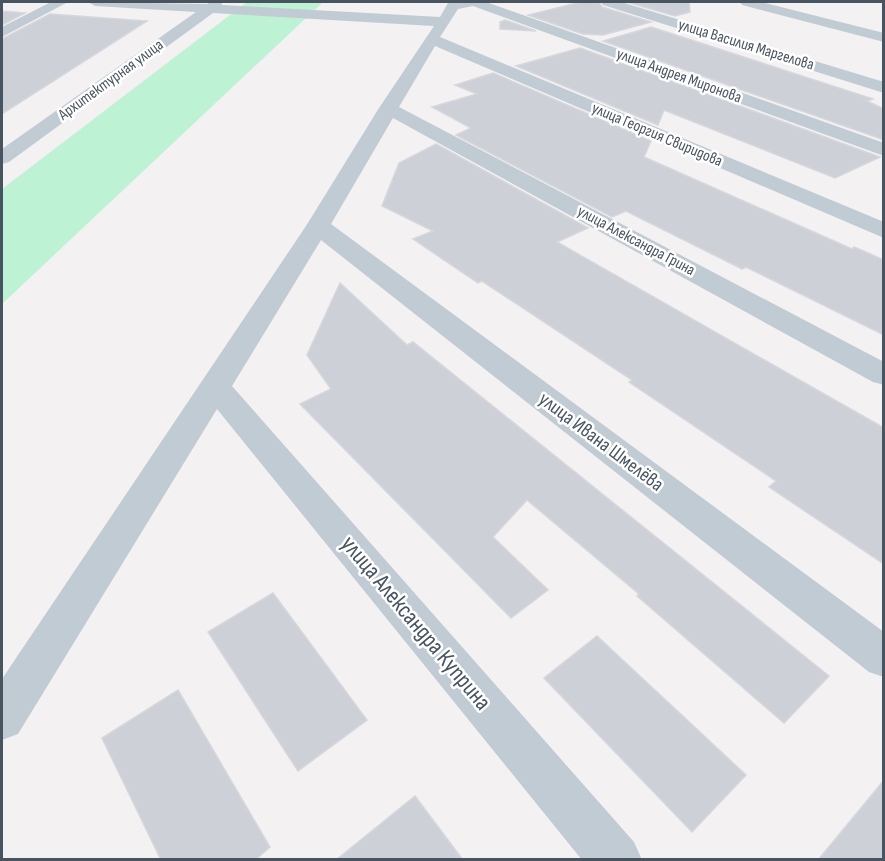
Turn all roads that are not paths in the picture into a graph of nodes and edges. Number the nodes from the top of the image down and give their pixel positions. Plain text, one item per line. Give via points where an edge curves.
1 (61, 2) edge
2 (95, 2) edge
3 (474, 2) edge
4 (608, 2) edge
5 (747, 2) edge
6 (215, 5) edge
7 (807, 5) dead end
8 (785, 12) junction
9 (438, 30) junction
10 (2, 33) edge
11 (884, 38) edge
12 (884, 88) edge
13 (388, 108) junction
14 (884, 150) edge
15 (2, 158) edge
16 (318, 226) junction
17 (884, 231) edge
18 (884, 375) edge
19 (215, 386) junction
20 (884, 658) edge
21 (2, 718) edge
22 (616, 860) edge

1 - 10 street
2 - 6 street, улица Георгия Свиридова
3 - 9 street via 453,6
3 - 14 street, улица Андрея Миронова
4 - 12 street, улица Василия Маргелова
5 - 8 street
6 - 9 street, улица Георгия Свиридова
6 - 15 street, Архитектурная улица
7 - 8 street
8 - 11 street
9 - 13 street
9 - 17 street, улица Георгия Свиридова
13 - 16 street
13 - 18 street, улица Александра Грина
16 - 19 street
16 - 20 street, улица Ивана Шмелёва
19 - 21 street
19 - 22 street, улица Александра Куприна

